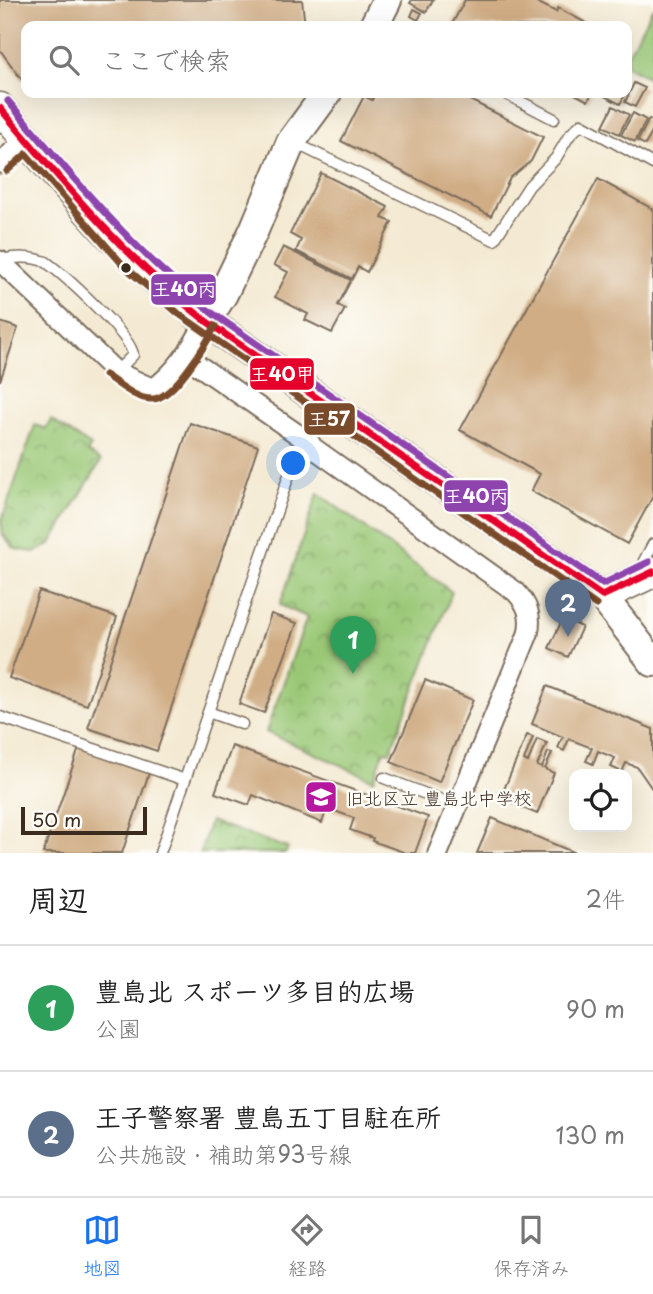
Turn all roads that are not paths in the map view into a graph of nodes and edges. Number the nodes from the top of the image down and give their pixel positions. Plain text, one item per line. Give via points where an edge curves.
1 (323, 98) edge
2 (514, 98) edge
3 (0, 108) edge
4 (554, 119) dead end
5 (27, 139) junction
6 (291, 142) junction
7 (0, 163) edge
8 (653, 164) edge
9 (0, 260) edge
10 (206, 321) junction
11 (186, 356) junction
12 (116, 372) junction
13 (302, 437) junction
14 (653, 544) edge
15 (644, 576) edge
16 (602, 596) junction
17 (650, 650) edge
18 (208, 712) junction
19 (0, 717) edge
20 (242, 724) dead end
21 (384, 778) dead end
22 (185, 780) junction
23 (457, 806) junction
24 (160, 853) edge
25 (438, 853) edge

1 - 6 street
2 - 4 lane
3 - 5 main road
5 - 7 street
5 - 10 main road via 132,259
6 - 8 lane via 494,240 529,186 581,124
6 - 10 street via 254,230
9 - 12 street
9 - 12 lane via 34,257 46,262 100,312 133,348 133,355
10 - 11 street
10 - 16 main road
11 - 12 street via 153,389
11 - 13 street
13 - 18 lane
13 - 23 street via 516,592 530,612 528,634
14 - 15 lane via 642,563
15 - 16 main road
16 - 17 street
18 - 20 lane
18 - 22 lane
19 - 22 lane
21 - 23 lane
22 - 24 lane
23 - 25 street

